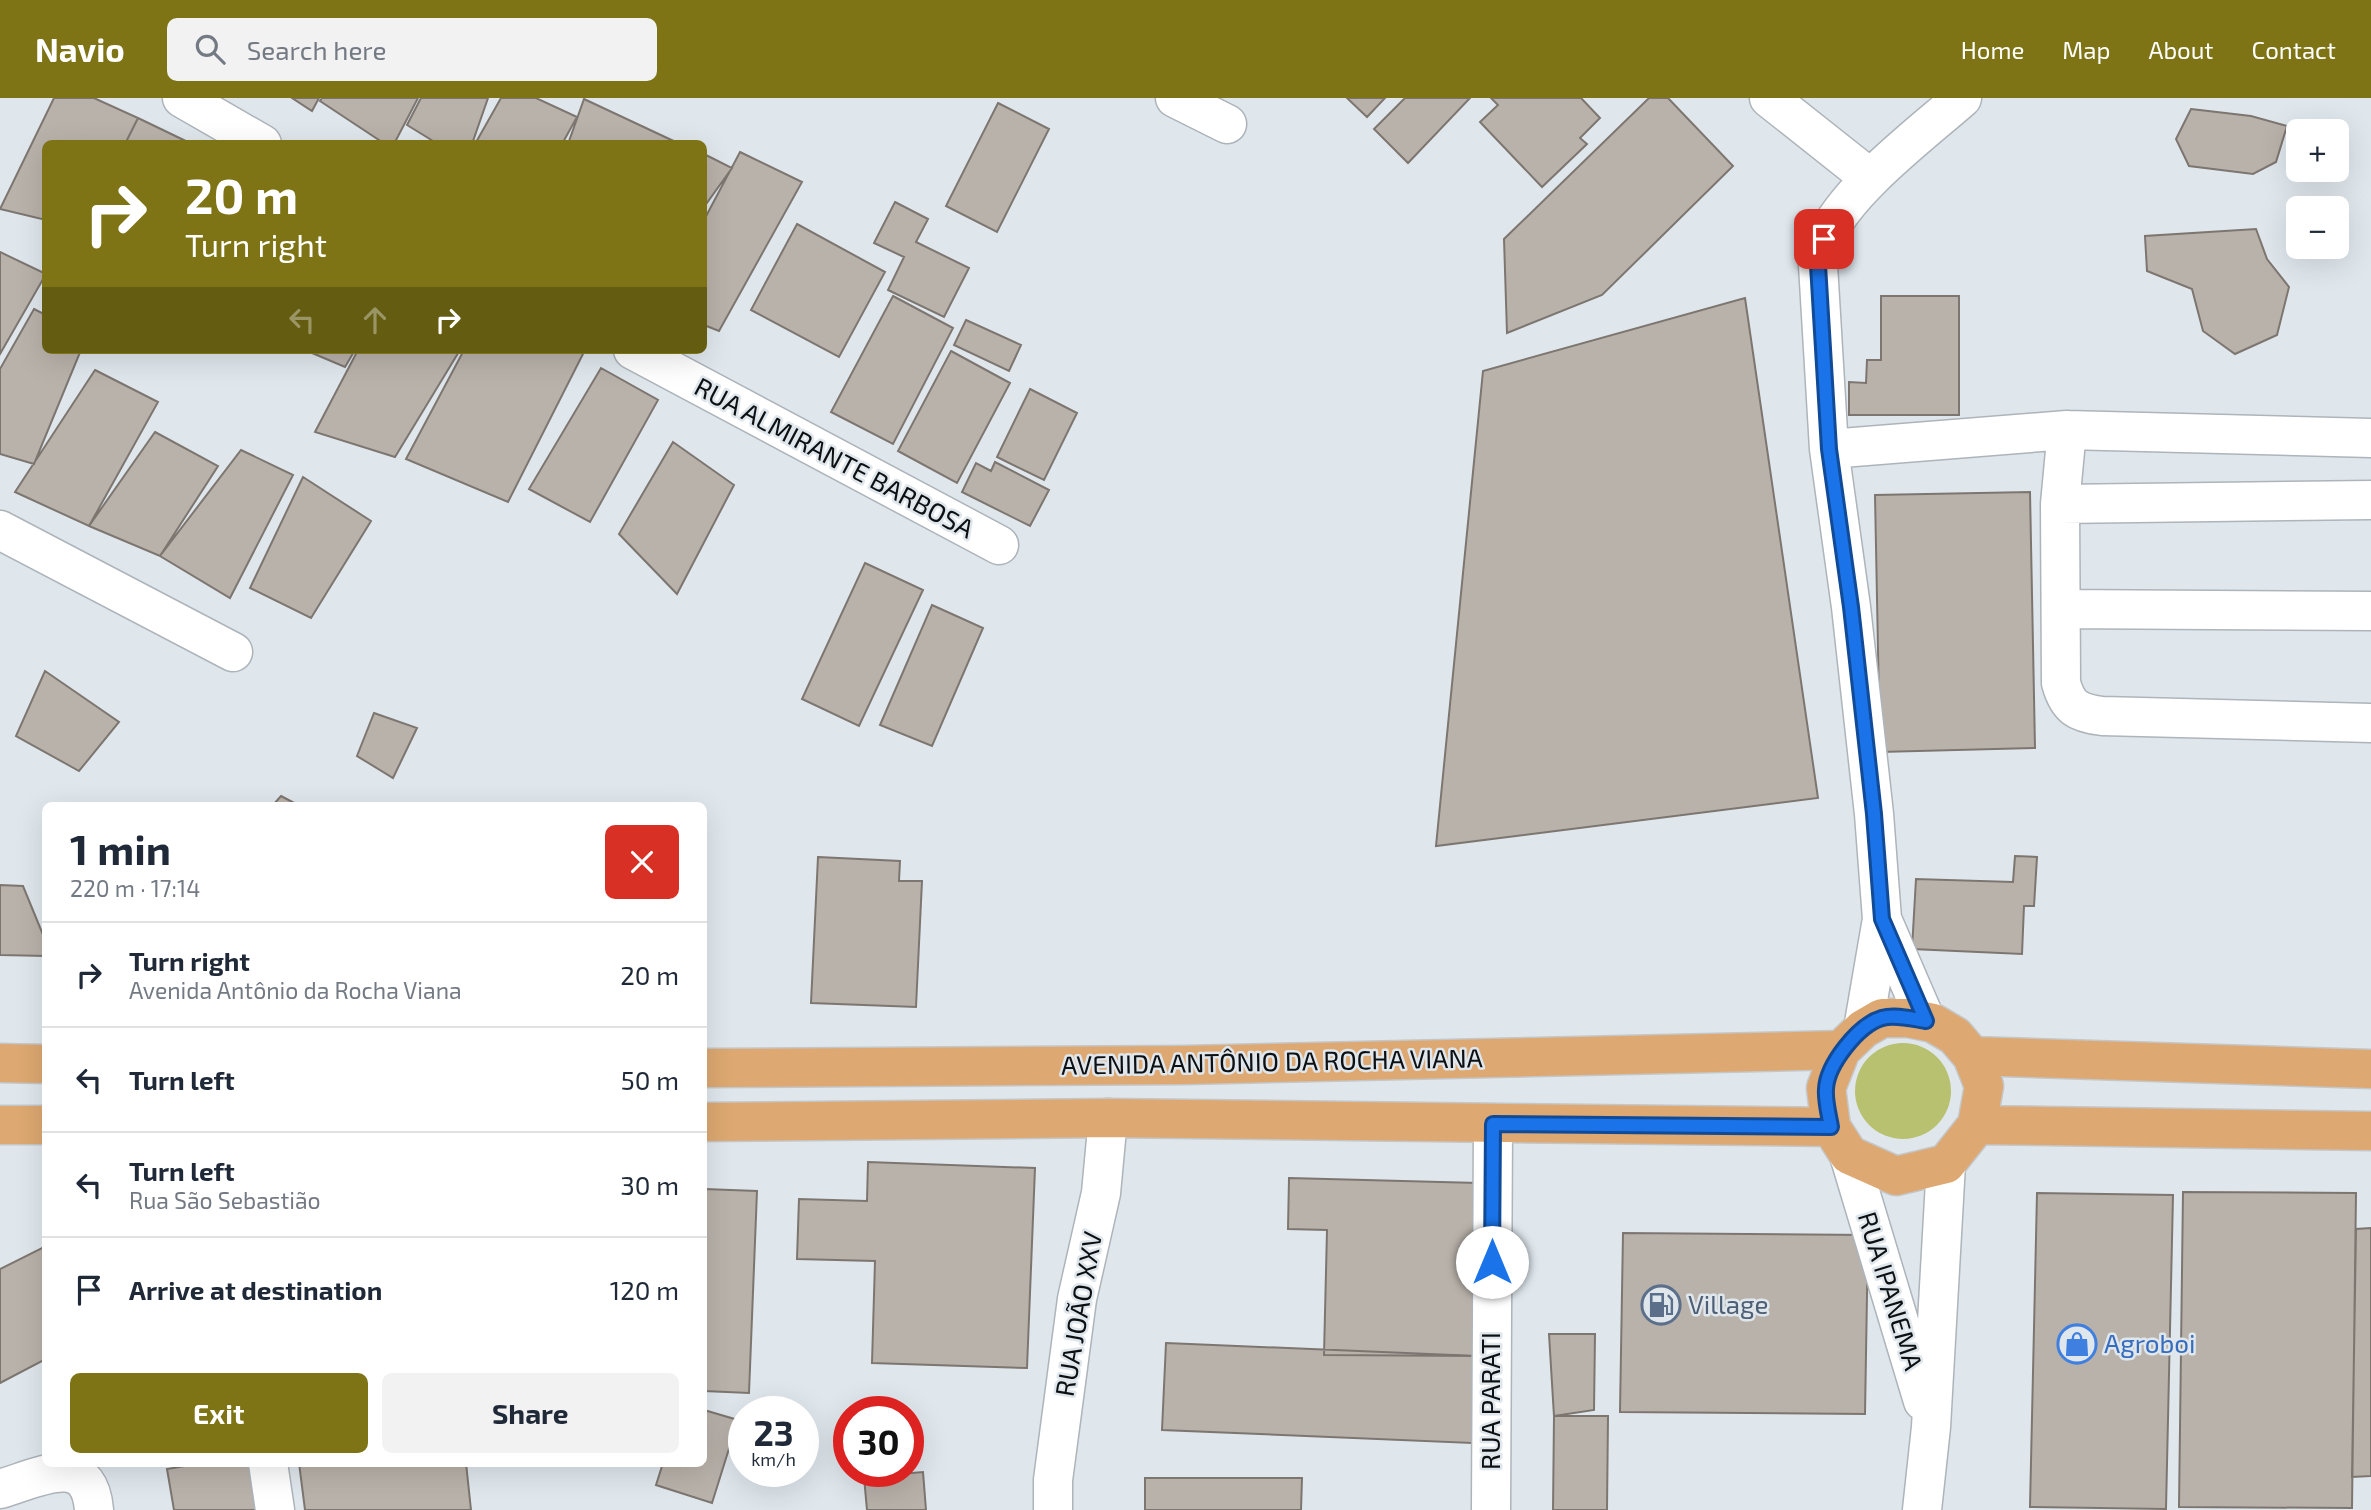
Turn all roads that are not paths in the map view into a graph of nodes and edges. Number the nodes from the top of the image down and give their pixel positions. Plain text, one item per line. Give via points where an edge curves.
1 (183, 98) edge
2 (1175, 98) edge
3 (1769, 98) edge
4 (1962, 98) edge
5 (1227, 124) dead end
6 (255, 140) edge
7 (1870, 178) junction
8 (641, 354) edge
9 (2067, 430) junction
10 (2371, 438) edge
11 (1829, 449) junction
12 (2371, 500) edge
13 (2060, 503) junction
14 (0, 530) edge
15 (999, 545) dead end
16 (2061, 609) junction
17 (2371, 611) edge
18 (233, 652) dead end
19 (2371, 723) edge
20 (1882, 919) junction
21 (1926, 1021) junction
22 (1852, 1040) junction
23 (1972, 1056) junction
24 (0, 1063) edge
25 (42, 1064) edge
26 (707, 1068) edge
27 (2371, 1069) edge
28 (1108, 1118) junction
29 (707, 1122) edge
30 (1493, 1124) junction
31 (0, 1125) edge
32 (42, 1125) edge
33 (1978, 1125) junction
34 (2371, 1131) edge
35 (1840, 1141) junction
36 (1946, 1164) junction
37 (1931, 1427) junction
38 (269, 1467) edge
39 (0, 1489) edge
40 (94, 1510) edge
41 (275, 1510) edge
42 (1053, 1510) edge
43 (1490, 1510) edge
44 (1922, 1510) edge

1 - 6 street
2 - 5 street
3 - 7 street
4 - 7 street
7 - 11 street via 1824,239 1818,265
8 - 15 street, RUA ALMIRANTE BARBOSA
9 - 10 street
9 - 11 street
9 - 13 street
11 - 20 street via 1851,607
12 - 13 street
13 - 16 street
14 - 18 street
16 - 17 street
16 - 19 street via 2062,682 2068,700 2083,714
20 - 21 street
20 - 22 street
21 - 22 main road via 1882,1018
21 - 23 main road via 1955,1036
22 - 26 main road, AVENIDA ANTÔNIO DA ROCHA VIANA via 1186,1065
22 - 35 main road via 1826,1087
23 - 27 main road
23 - 33 main road via 1984,1086
24 - 25 main road
28 - 29 main road, AVENIDA ANTÔNIO DA ROCHA VIANA
28 - 30 main road, AVENIDA ANTÔNIO DA ROCHA VIANA
28 - 42 street, RUA JOÃO XXV via 1101,1193 1077,1298
30 - 35 main road, AVENIDA ANTÔNIO DA ROCHA VIANA
30 - 43 street, RUA PARATI
31 - 32 main road
33 - 34 main road
33 - 36 main road
35 - 36 main road via 1896,1175
35 - 37 street, RUA IPANEMA
36 - 37 street, RUA IPANEMA
37 - 44 street, RUA IPANEMA
38 - 41 street
39 - 40 street via 59,1471 74,1473 93,1494

